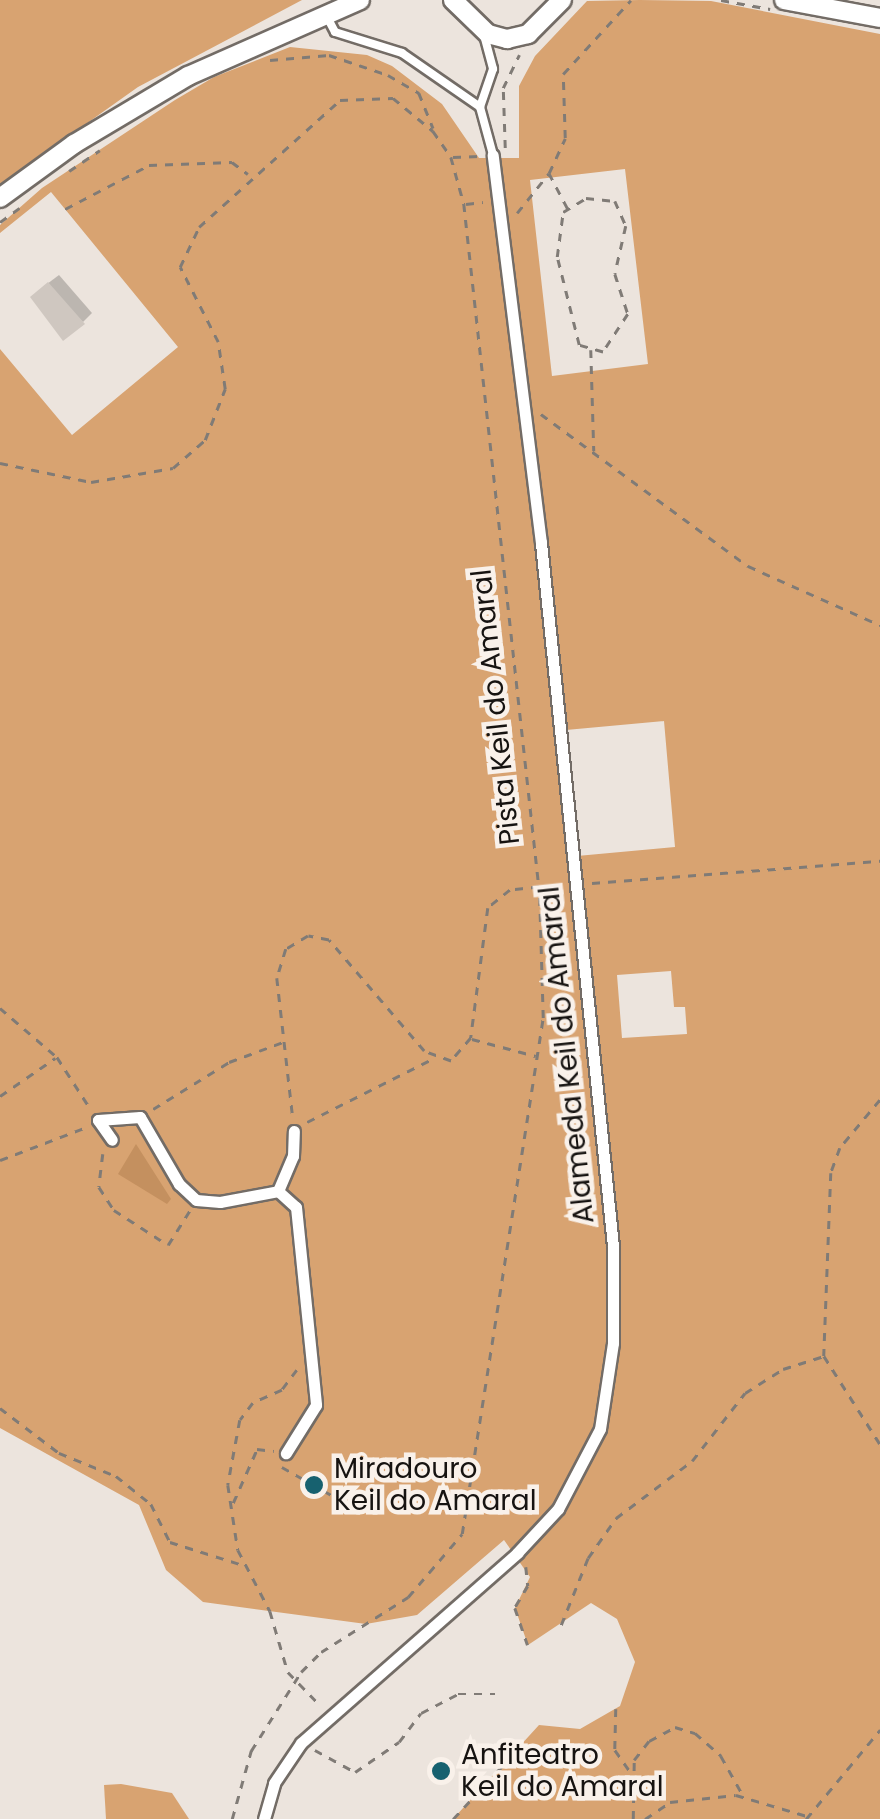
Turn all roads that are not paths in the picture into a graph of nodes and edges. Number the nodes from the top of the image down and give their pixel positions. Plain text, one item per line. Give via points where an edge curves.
1 (360, 0) edge
2 (453, 0) edge
3 (468, 0) edge
4 (562, 0) edge
5 (784, 0) edge
6 (544, 9) edge
7 (326, 15) junction
8 (880, 18) edge
9 (477, 23) junction
10 (480, 107) junction
11 (499, 155) joint
12 (0, 198) edge
13 (294, 1131) road end
14 (112, 1140) road end
15 (278, 1191) junction
16 (286, 1453) dead end
17 (264, 1819) edge

1 - 7 street
2 - 9 street
3 - 9 street
4 - 6 street
5 - 8 street
6 - 9 street via 518,38 497,38
7 - 10 lane via 336,32 402,53
7 - 12 street via 158,93
9 - 10 lane via 494,56
10 - 11 lane
11 - 17 street, Alameda Keil do Amaral via 613,1246 613,1343 600,1429 558,1509 301,1743 274,1783
13 - 15 street via 293,1156
14 - 15 street via 98,1120 140,1117 179,1184 196,1200
15 - 16 street via 296,1207 316,1405

